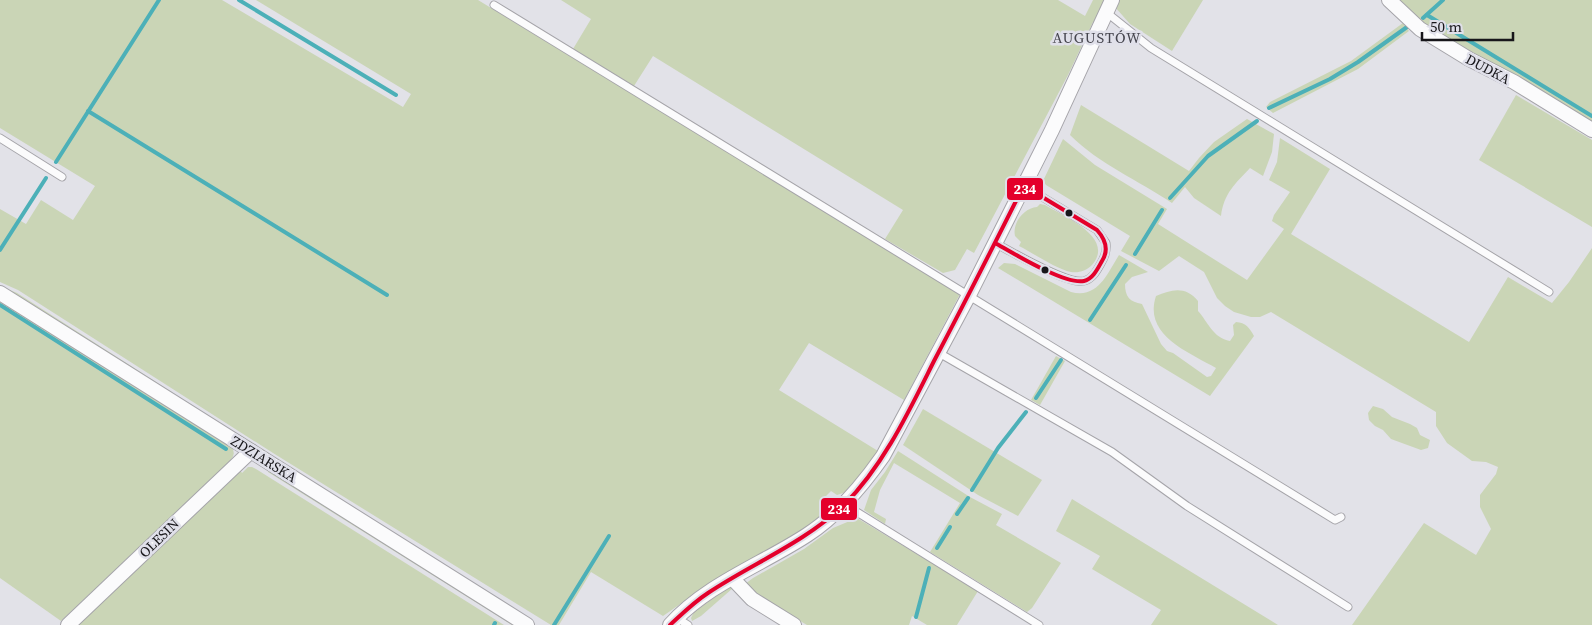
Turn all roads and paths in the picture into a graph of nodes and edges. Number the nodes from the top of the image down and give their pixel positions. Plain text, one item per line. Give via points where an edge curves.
1 (1389, 0) edge
2 (494, 5) dead end
3 (1109, 6) edge
4 (1592, 130) edge
5 (0, 138) edge
6 (62, 177) dead end
7 (1022, 189) junction
8 (995, 243) junction
9 (0, 292) edge
10 (1549, 292) dead end
11 (969, 295) junction
12 (939, 353) junction
13 (251, 451) junction
14 (844, 504) junction
15 (1341, 517) dead end
16 (732, 578) junction
17 (1348, 607) dead end
18 (678, 623) edge
19 (68, 625) edge
20 (528, 625) edge
21 (794, 625) edge
22 (1039, 625) edge

1 - 4 street, DUDKA via 1420,29
2 - 11 lane
3 - 7 street
3 - 10 lane via 1151,48
5 - 6 lane
7 - 8 street
7 - 8 lane via 1029,189 1097,230 1106,243 1105,256 1090,278 1077,282
8 - 11 street
9 - 13 street, ZDZIARSKA
11 - 12 street
11 - 15 lane via 1335,520
12 - 14 street via 883,456
12 - 17 lane via 1112,452 1187,506
13 - 19 street, OLESIN
13 - 20 street, ZDZIARSKA
14 - 16 street via 807,535
14 - 22 lane
16 - 18 street via 696,601
16 - 21 street via 752,599

